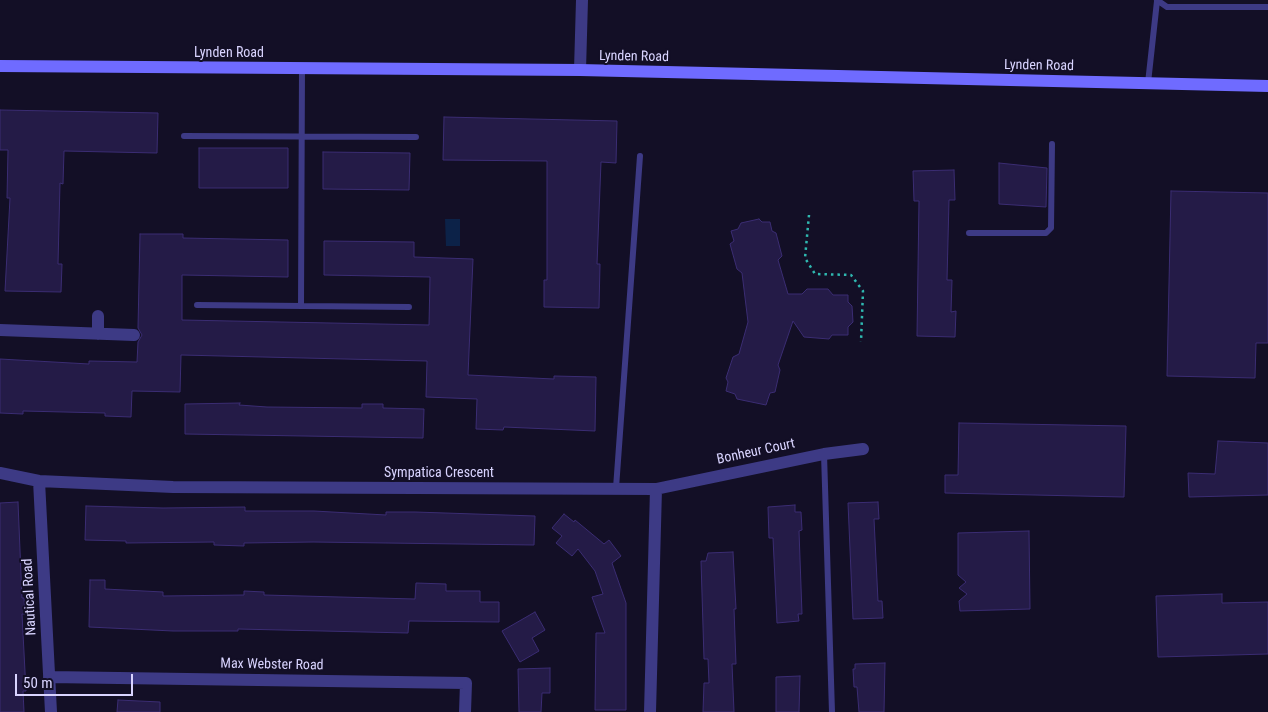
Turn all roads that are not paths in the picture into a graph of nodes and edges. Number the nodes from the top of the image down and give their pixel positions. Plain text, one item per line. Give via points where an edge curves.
1 (582, 0) edge
2 (1157, 1) edge
3 (1268, 7) edge
4 (0, 66) edge
5 (302, 68) junction
6 (580, 70) junction
7 (1148, 83) junction
8 (1268, 86) edge
9 (184, 136) dead end
10 (302, 136) junction
11 (416, 137) dead end
12 (1052, 144) dead end
13 (640, 156) dead end
14 (970, 233) dead end
15 (196, 305) dead end
16 (301, 306) junction
17 (409, 307) dead end
18 (98, 316) dead end
19 (0, 330) edge
20 (98, 334) junction
21 (134, 335) dead end
22 (863, 449) dead end
23 (824, 454) junction
24 (0, 474) edge
25 (40, 481) junction
26 (616, 488) junction
27 (656, 489) junction
28 (49, 677) junction
29 (51, 712) edge
30 (465, 712) edge
31 (650, 712) edge
32 (832, 712) edge

1 - 6 street
2 - 3 lane via 1167,7
2 - 7 lane
4 - 5 main road, Lynden Road
5 - 6 main road, Lynden Road
5 - 10 lane
6 - 7 main road, Lynden Road
7 - 8 main road, Lynden Road
9 - 10 lane
10 - 11 lane
10 - 16 lane
12 - 14 lane via 1050,228 1046,233
13 - 26 lane
15 - 16 lane
16 - 17 lane
18 - 20 street
19 - 20 street
20 - 21 street
22 - 23 street, Bonheur Court
23 - 27 street, Bonheur Court
23 - 32 lane
24 - 25 street, Sympatica Crescent
25 - 26 street, Sympatica Crescent via 183,487
25 - 28 street, Nautical Road
26 - 27 street, Sympatica Crescent
27 - 31 street
28 - 29 street, Nautical Road
28 - 30 street, Max Webster Road via 466,683

